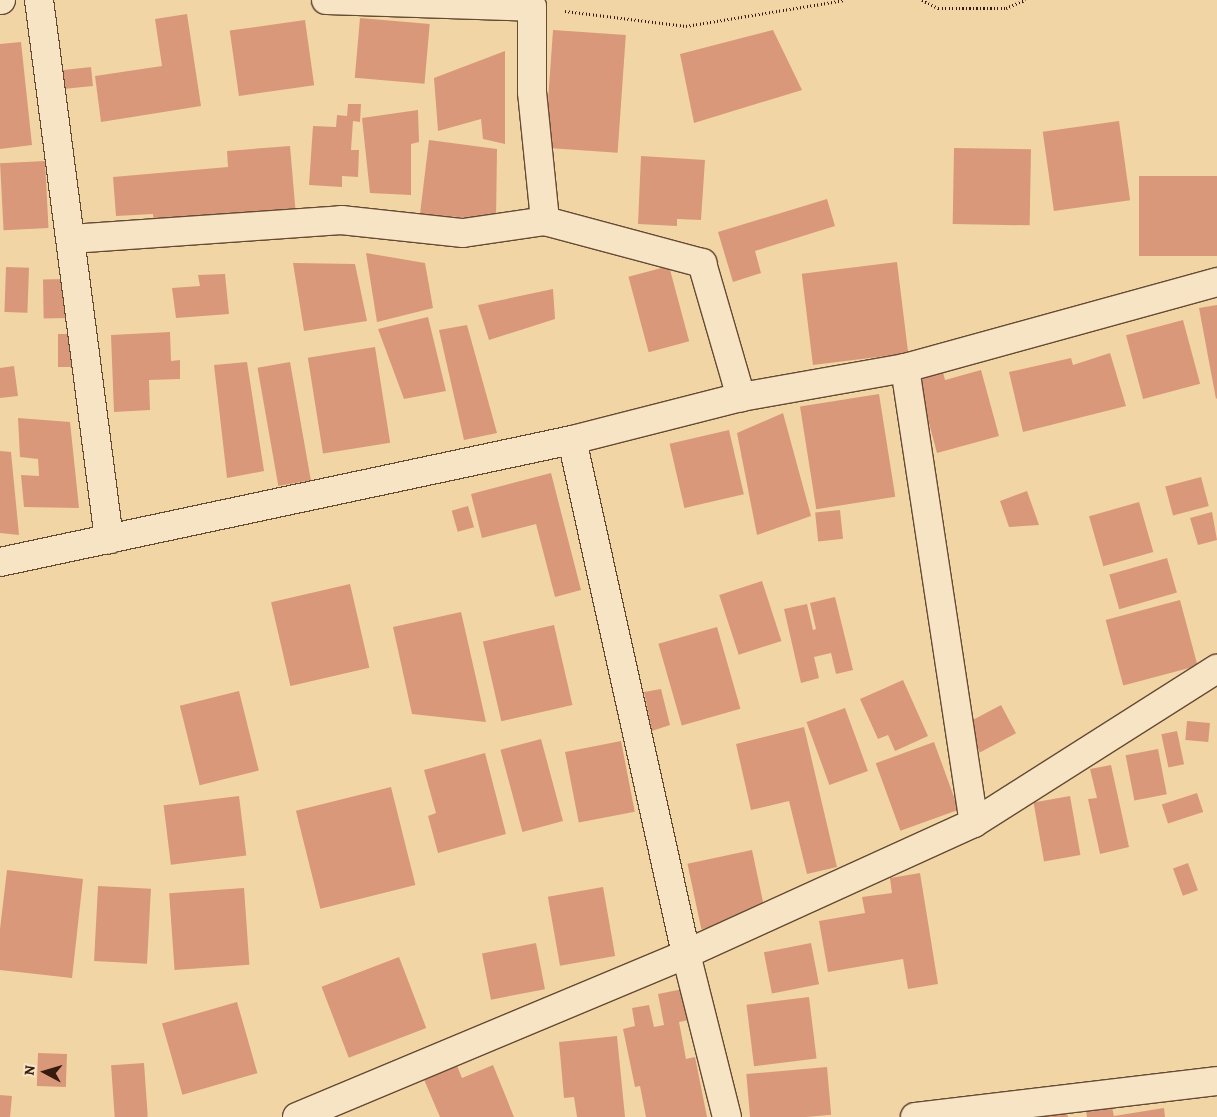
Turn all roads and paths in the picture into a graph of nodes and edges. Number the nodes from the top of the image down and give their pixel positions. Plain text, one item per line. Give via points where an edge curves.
1 (39, 0) edge
2 (326, 0) edge
3 (845, 0) edge
4 (922, 0) edge
5 (1025, 0) edge
6 (532, 3) edge
7 (545, 221) junction
8 (71, 239) junction
9 (1217, 282) edge
10 (905, 368) junction
11 (741, 397) junction
12 (572, 440) junction
13 (109, 539) junction
14 (0, 562) edge
15 (1217, 669) edge
16 (974, 823) junction
17 (686, 954) junction
18 (1217, 1081) edge
19 (297, 1117) edge
20 (727, 1117) edge
21 (915, 1117) edge

1 - 8 street
2 - 6 street
3 - 6 path via 686,26
4 - 5 path via 938,8 1006,8
6 - 7 street via 532,92
7 - 8 street via 463,233 341,220
7 - 11 street via 702,263
8 - 13 street
9 - 10 street
10 - 11 street
10 - 16 street
11 - 12 street
12 - 13 street
12 - 17 street
13 - 14 street
15 - 16 street
16 - 17 street
17 - 19 street
17 - 20 street
18 - 21 street

